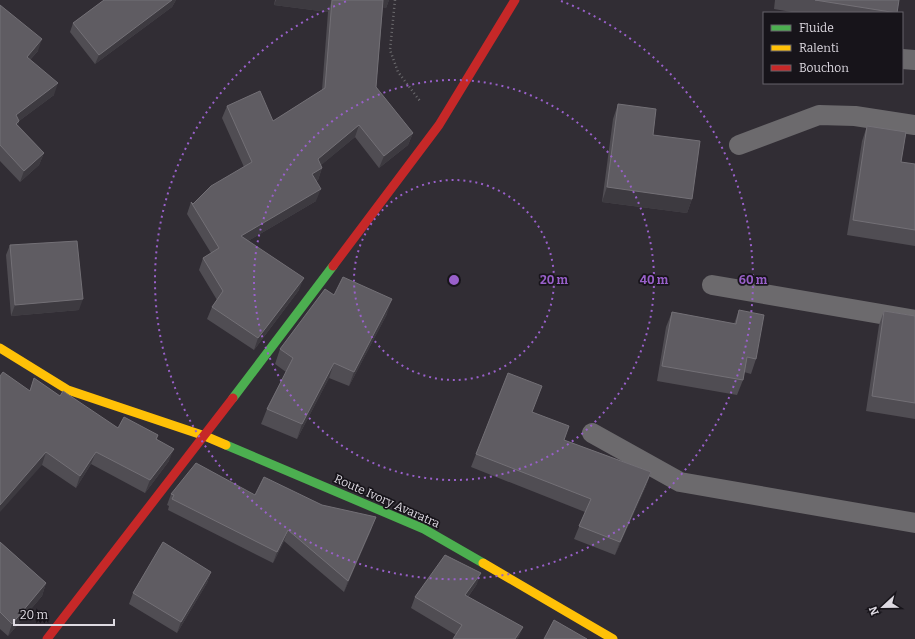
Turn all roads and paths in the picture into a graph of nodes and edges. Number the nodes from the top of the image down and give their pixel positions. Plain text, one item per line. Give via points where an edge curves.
1 (396, 0) edge
2 (515, 0) edge
3 (903, 59) edge
4 (915, 60) edge
5 (439, 125) junction
6 (915, 125) edge
7 (739, 145) dead end
8 (712, 285) dead end
9 (915, 320) edge
10 (0, 348) edge
11 (592, 433) dead end
12 (205, 436) junction
13 (915, 523) edge
14 (47, 639) edge
15 (613, 639) edge

1 - 5 path via 390,50 398,72
2 - 5 street
3 - 4 lane
5 - 12 street
6 - 7 lane via 855,116 819,116
8 - 9 lane
10 - 12 street, Route Ivory Avaratra via 68,390
11 - 13 lane via 680,482
12 - 14 street
12 - 15 street, Route Ivory Avaratra via 424,529

